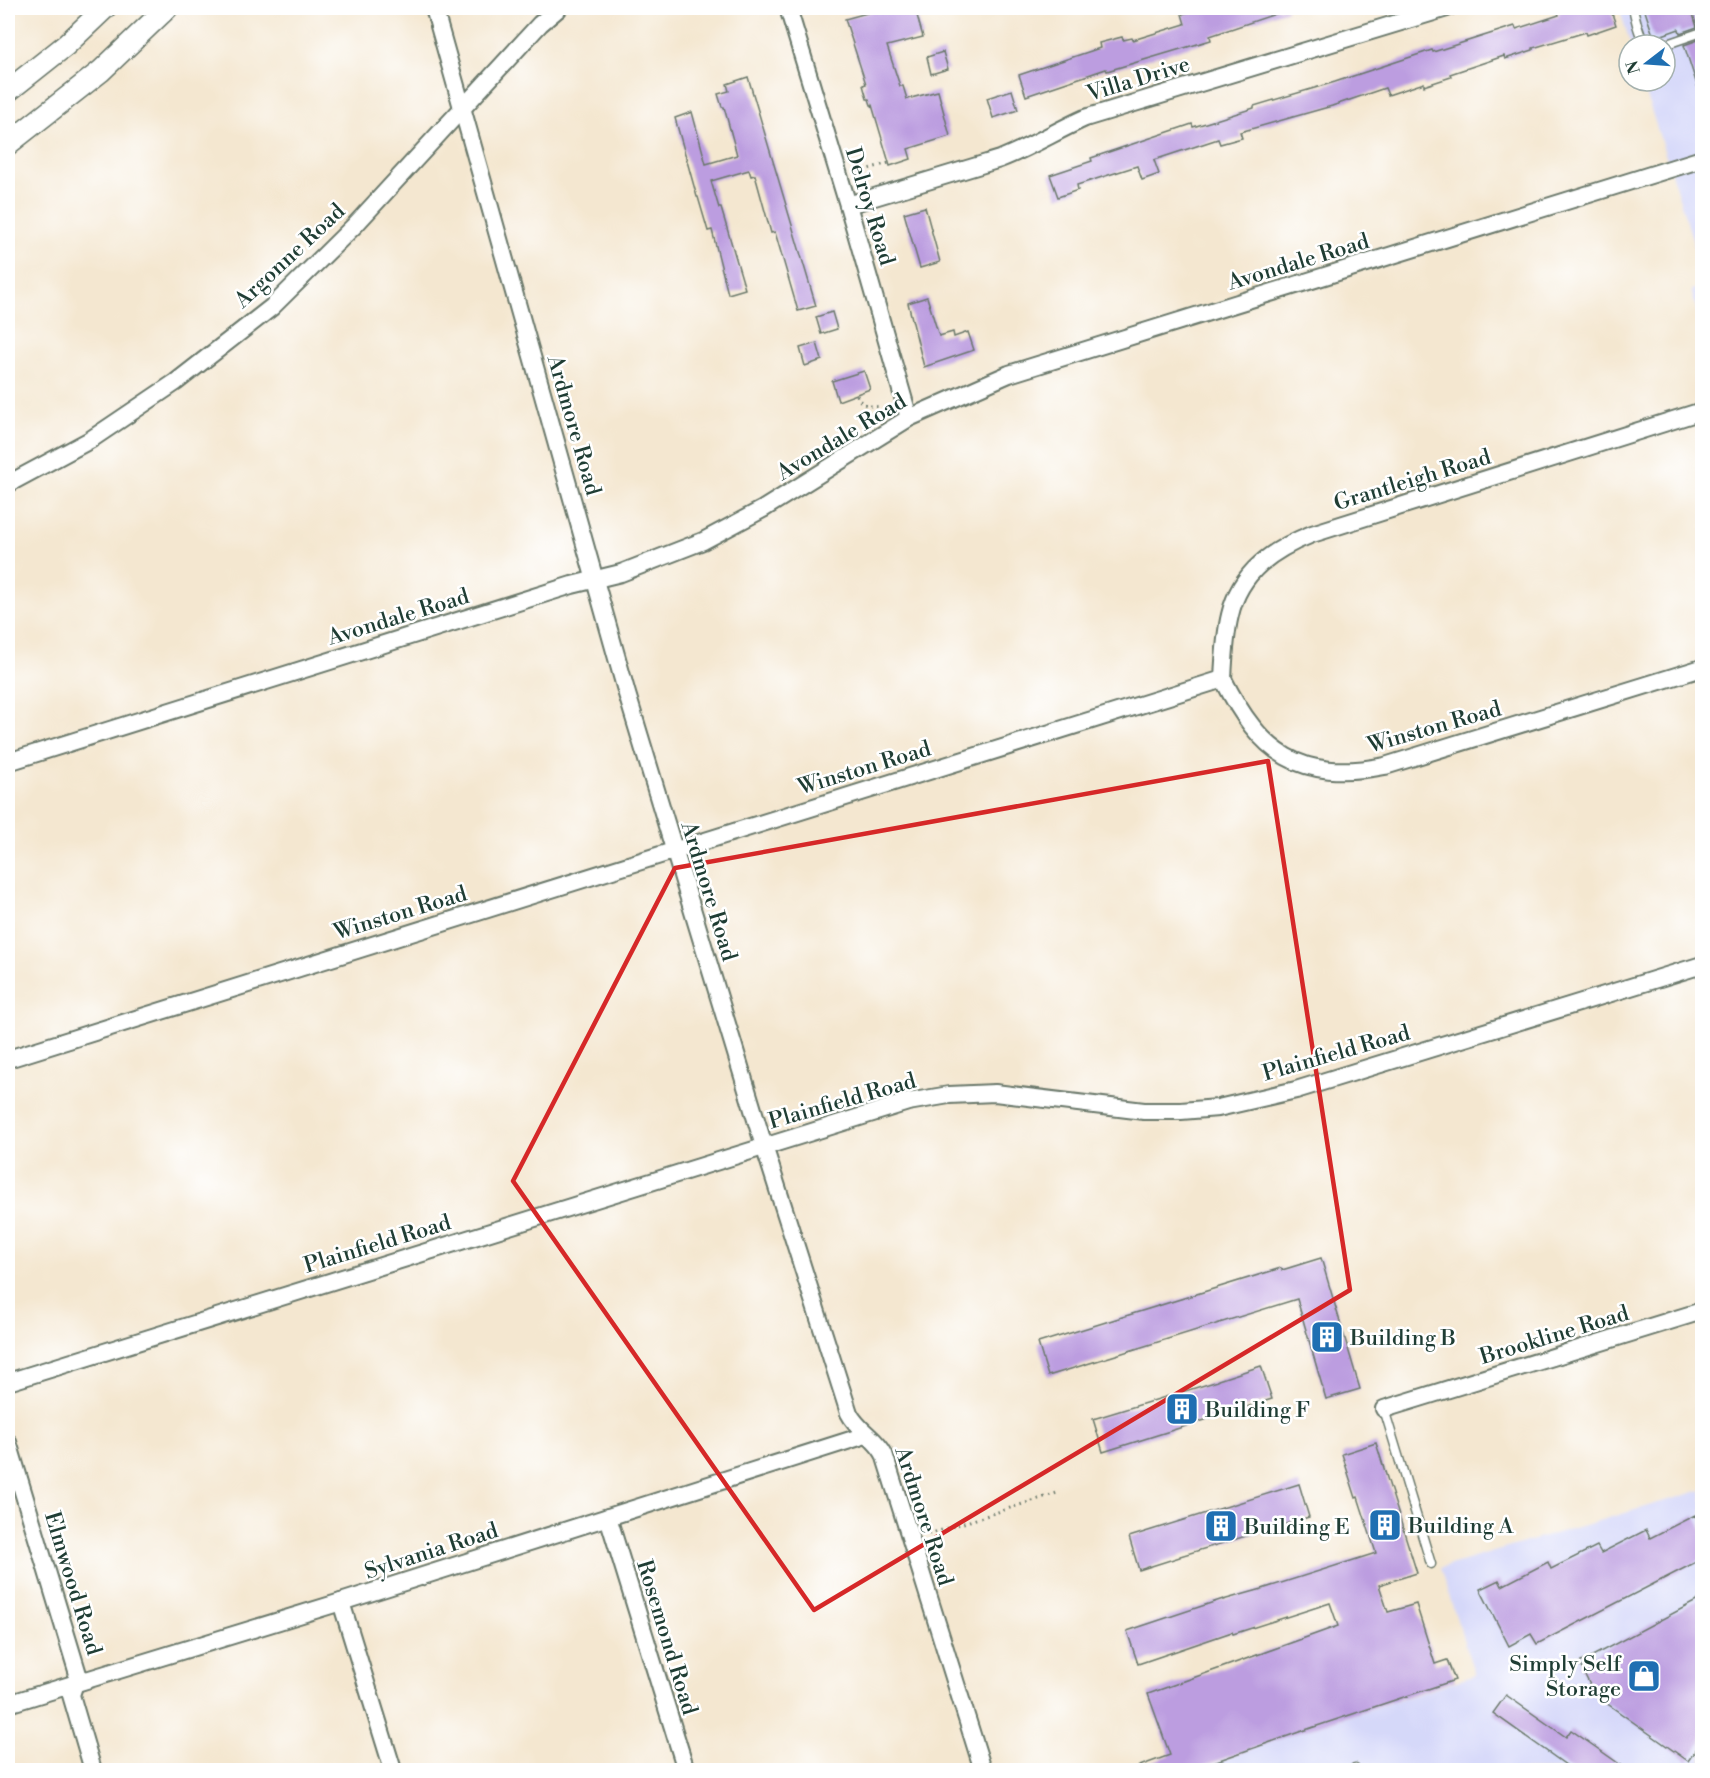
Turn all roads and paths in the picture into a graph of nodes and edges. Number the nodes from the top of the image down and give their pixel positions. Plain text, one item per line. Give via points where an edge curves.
1 (105, 8) edge
2 (166, 8) edge
3 (434, 8) edge
4 (559, 8) edge
5 (788, 8) edge
6 (1447, 8) edge
7 (1633, 8) edge
8 (1702, 32) edge
9 (1640, 33) edge
10 (1677, 41) edge
11 (8, 91) edge
12 (462, 108) junction
13 (8, 144) edge
14 (1702, 159) edge
15 (889, 163) dead end
16 (858, 172) dead end
17 (848, 205) junction
18 (857, 395) dead end
19 (882, 407) dead end
20 (1702, 411) edge
21 (909, 418) junction
22 (8, 484) edge
23 (595, 579) junction
24 (1702, 668) edge
25 (1222, 679) junction
26 (8, 762) edge
27 (673, 850) junction
28 (1702, 965) edge
29 (8, 1059) edge
30 (764, 1146) junction
31 (1702, 1311) edge
32 (8, 1382) edge
33 (1384, 1409) joint
34 (866, 1435) junction
35 (8, 1442) edge
36 (1058, 1493) dead end
37 (608, 1517) junction
38 (928, 1534) dead end
39 (1431, 1564) dead end
40 (341, 1602) junction
41 (76, 1683) junction
42 (8, 1704) edge
43 (93, 1770) edge
44 (393, 1770) edge
45 (686, 1770) edge
46 (983, 1770) edge

1 - 11 street
2 - 13 street via 101,71
3 - 12 street, Ardmore Road
4 - 12 street, Argonne Road
5 - 17 street, Delroy Road
6 - 17 street, Villa Drive via 1085,118 1022,151
7 - 9 lane
8 - 10 lane
12 - 22 street, Argonne Road via 356,225 272,307 176,382 90,440
12 - 23 street, Ardmore Road
14 - 21 street, Avondale Road via 1009,375
15 - 16 path
17 - 21 street, Delroy Road
18 - 19 path via 863,404
20 - 25 street, Grantleigh Road via 1289,543 1251,573 1236,598 1230,614
21 - 23 street, Avondale Road via 763,509 703,541
23 - 26 street, Avondale Road
23 - 27 street, Ardmore Road
24 - 25 street, Winston Road via 1385,766 1350,771 1315,768 1278,752 1251,726
25 - 27 street, Winston Road
27 - 29 street, Winston Road
27 - 30 street, Ardmore Road
28 - 30 street, Plainfield Road via 1296,1090 1218,1108 1144,1111 995,1093 949,1095 908,1102
30 - 32 street, Plainfield Road
30 - 34 street, Ardmore Road via 849,1413
31 - 33 street, Brookline Road
33 - 39 lane
34 - 37 street, Sylvania Road
34 - 46 street, Ardmore Road via 884,1454
35 - 41 street, Elmwood Road via 78,1674
36 - 38 path
37 - 40 street, Sylvania Road
37 - 45 street, Rosemond Road
40 - 41 street, Sylvania Road
40 - 44 street
41 - 42 street, Sylvania Road
41 - 43 street, Elmwood Road via 71,1695

